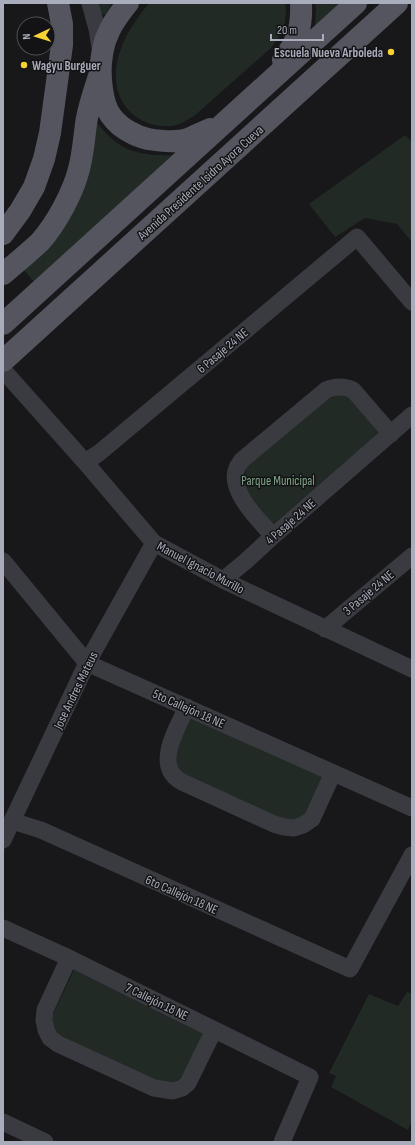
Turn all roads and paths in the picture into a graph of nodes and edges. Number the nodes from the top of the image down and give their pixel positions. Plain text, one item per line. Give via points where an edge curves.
1 (58, 3) edge
2 (90, 3) edge
3 (128, 3) edge
4 (301, 3) edge
5 (356, 3) edge
6 (396, 3) edge
7 (325, 31) junction
8 (348, 49) junction
9 (101, 62) junction
10 (263, 87) junction
11 (224, 123) junction
12 (3, 234) edge
13 (3, 274) edge
14 (412, 302) edge
15 (3, 324) edge
16 (3, 361) edge
17 (3, 370) edge
18 (412, 415) edge
19 (390, 434) junction
20 (85, 462) junction
21 (273, 536) junction
22 (154, 543) junction
23 (412, 556) edge
24 (3, 561) edge
25 (222, 580) junction
26 (325, 629) junction
27 (87, 663) junction
28 (412, 669) edge
29 (188, 708) junction
30 (333, 773) junction
31 (412, 808) edge
32 (12, 821) junction
33 (3, 840) edge
34 (412, 855) edge
35 (3, 928) edge
36 (69, 958) junction
37 (214, 1030) junction
38 (3, 1122) edge
39 (45, 1142) edge
40 (282, 1142) edge

1 - 12 main road via 62,45 50,133 34,187
2 - 9 street via 97,29
3 - 9 main road via 108,33
4 - 10 main road via 300,22 294,46
5 - 7 main road, Avenida Presidente Isidro Ayora Cueva
6 - 8 main road, Avenida Presidente Isidro Ayora Cueva
7 - 8 main road
7 - 10 main road, Avenida Presidente Isidro Ayora Cueva
8 - 16 main road, Avenida Presidente Isidro Ayora Cueva
9 - 11 main road via 103,95 111,116 118,124 136,135 160,141 187,140
9 - 13 main road via 86,123 79,170 71,192 58,217 40,241
10 - 11 main road, Avenida Presidente Isidro Ayora Cueva
11 - 15 main road, Avenida Presidente Isidro Ayora Cueva
14 - 20 street, 6 Pasaje 24 NE via 357,237
17 - 20 street, Manuel Ignacio Murillo
18 - 19 street, 4 Pasaje 24 NE
19 - 21 street, 4 Pasaje 24 NE
19 - 21 street via 353,390 347,387 332,387 242,460 236,468 236,488
20 - 22 street, Manuel Ignacio Murillo
21 - 25 street, 4 Pasaje 24 NE
22 - 25 street, Manuel Ignacio Murillo
22 - 27 street, Jose Andres Mateus
23 - 26 street, 3 Pasaje 24 NE
24 - 27 street, 5to Callejón 18 NE
25 - 26 street, Manuel Ignacio Murillo
26 - 28 street, Manuel Ignacio Murillo
27 - 29 street, 5to Callejón 18 NE
27 - 32 street, Jose Andres Mateus
29 - 30 street, 5to Callejón 18 NE
29 - 30 street via 167,758 174,776 274,824 294,828 312,819
30 - 31 street, 5to Callejón 18 NE
32 - 33 street, Jose Andres Mateus
32 - 34 street, 6to Callejón 18 NE via 40,830 350,969
35 - 36 street, 7 Callejón 18 NE
36 - 37 street, 7 Callejón 18 NE
36 - 37 street via 45,1010 46,1030 50,1038 58,1044 154,1088 173,1091 188,1083
37 - 40 street, 7 Callejón 18 NE via 310,1077
38 - 39 street

